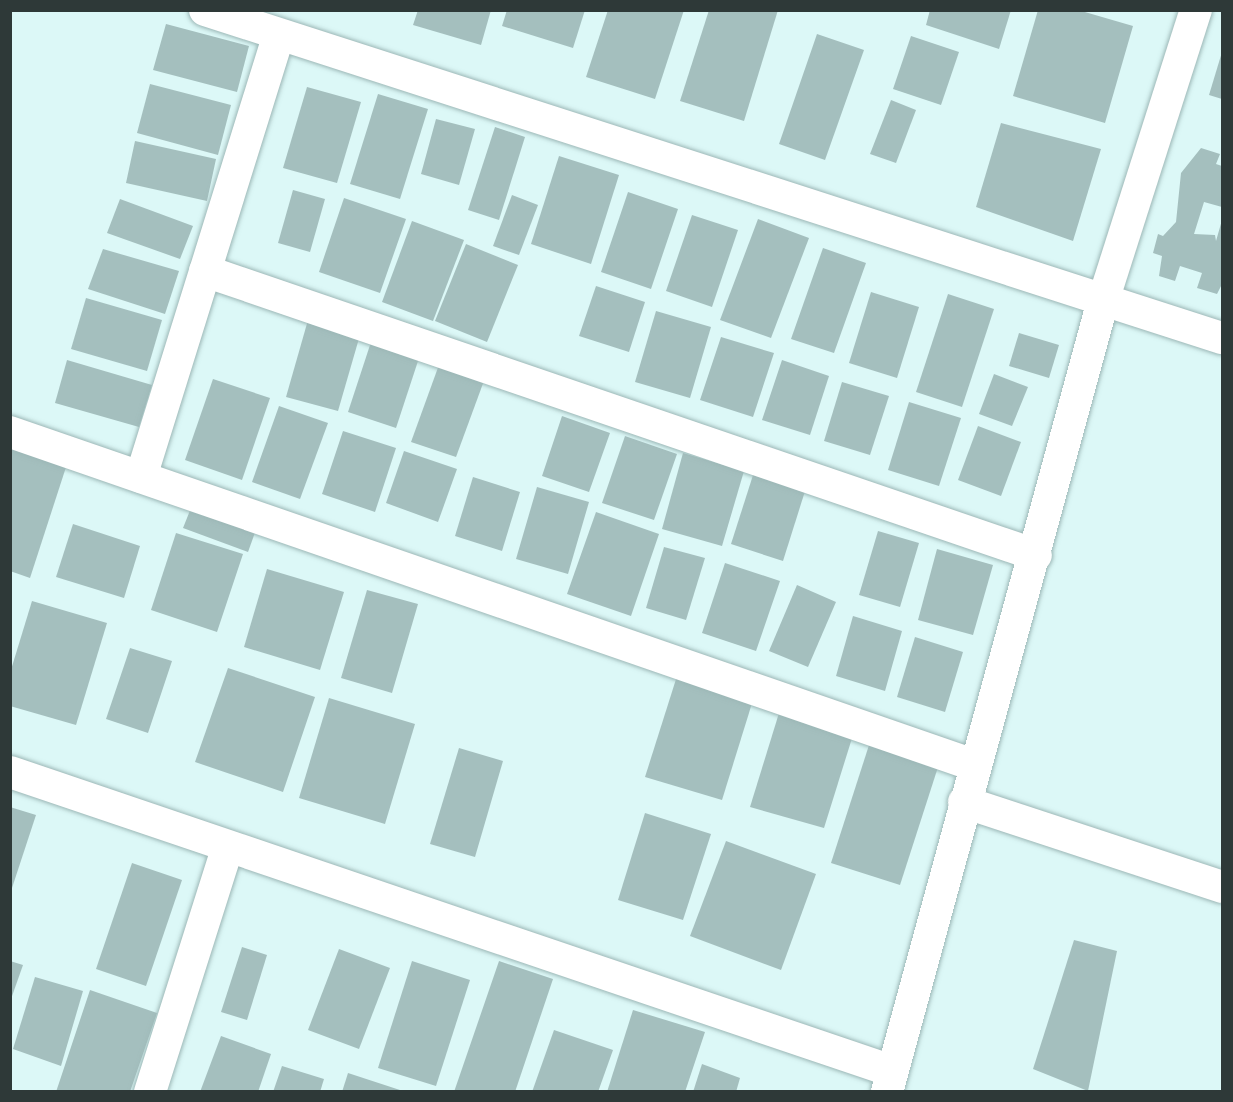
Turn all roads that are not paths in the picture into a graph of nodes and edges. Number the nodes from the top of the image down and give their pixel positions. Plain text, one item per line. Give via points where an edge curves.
1 (205, 10) edge
2 (1196, 10) edge
3 (278, 36) junction
4 (205, 271) junction
5 (1104, 301) junction
6 (1222, 338) edge
7 (10, 432) edge
8 (141, 477) junction
9 (1036, 555) junction
10 (974, 765) junction
11 (10, 772) edge
12 (964, 802) junction
13 (227, 849) junction
14 (1222, 888) edge
15 (890, 1082) edge
16 (150, 1092) edge

1 - 3 street
2 - 5 street
3 - 4 street
3 - 5 street
4 - 8 street
4 - 9 street
5 - 6 street
5 - 9 street
7 - 8 street
8 - 10 street
9 - 10 street
10 - 12 street
11 - 13 street
12 - 14 street
12 - 15 street
13 - 15 street
13 - 16 street

